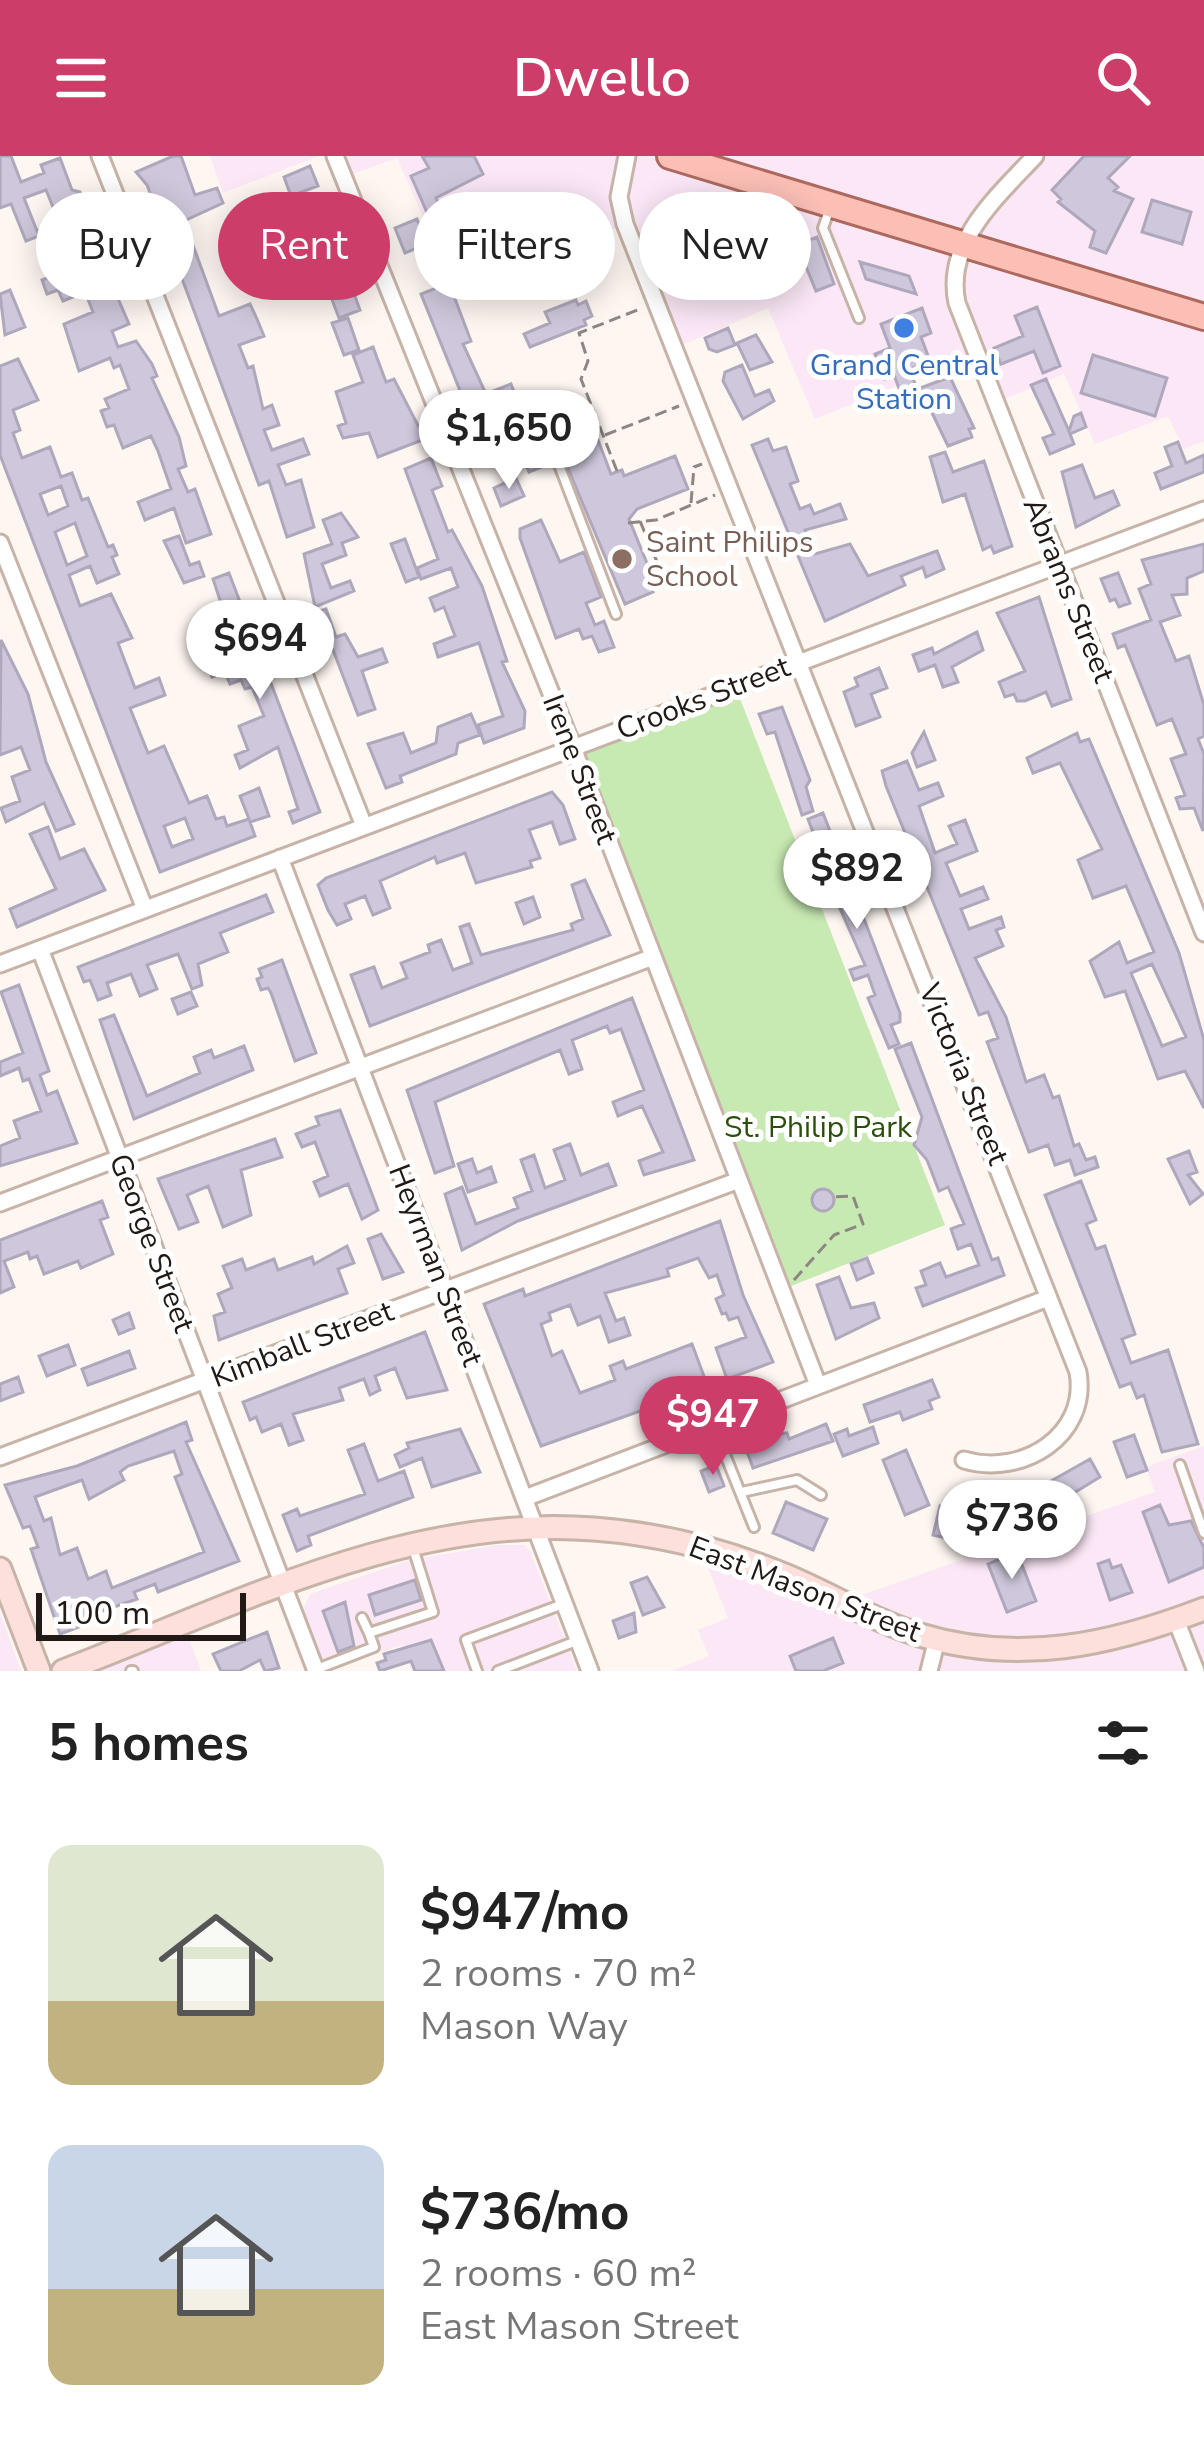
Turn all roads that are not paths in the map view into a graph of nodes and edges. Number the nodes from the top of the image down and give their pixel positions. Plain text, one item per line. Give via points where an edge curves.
1 (100, 156) edge
2 (335, 156) edge
3 (627, 156) edge
4 (670, 156) edge
5 (1035, 156) edge
6 (830, 204) junction
7 (965, 245) junction
8 (1204, 317) edge
9 (859, 318) dead end
10 (548, 436) road end
11 (1204, 510) edge
12 (0, 543) edge
13 (1060, 564) junction
14 (616, 614) dead end
15 (801, 661) junction
16 (573, 748) junction
17 (364, 826) junction
18 (280, 858) junction
19 (145, 909) junction
20 (1204, 933) edge
21 (40, 949) junction
22 (653, 957) junction
23 (0, 964) edge
24 (360, 1068) junction
25 (120, 1158) junction
26 (739, 1180) junction
27 (0, 1203) edge
28 (446, 1290) junction
29 (1048, 1298) junction
30 (205, 1380) junction
31 (818, 1385) junction
32 (714, 1425) junction
33 (0, 1457) edge
34 (964, 1460) dead end
35 (1180, 1466) dead end
36 (742, 1492) junction
37 (821, 1495) dead end
38 (525, 1498) junction
39 (537, 1527) junction
40 (754, 1527) dead end
41 (1204, 1533) edge
42 (412, 1544) junction
43 (0, 1569) edge
44 (284, 1587) junction
45 (5, 1597) edge
46 (565, 1603) junction
47 (1204, 1609) edge
48 (362, 1618) dead end
49 (1176, 1619) junction
50 (368, 1634) junction
51 (937, 1639) junction
52 (579, 1640) junction
53 (316, 1670) edge
54 (39, 1671) edge
55 (63, 1671) edge
56 (477, 1671) edge
57 (498, 1671) edge
58 (590, 1671) edge
59 (929, 1671) edge
60 (1196, 1671) edge

1 - 17 street
2 - 16 street, Irene Street
3 - 15 street, Victoria Street via 619,197 625,224
4 - 6 main road
5 - 7 street
6 - 7 main road
6 - 9 lane via 823,228
7 - 8 main road
7 - 13 street, Abrams Street via 954,273 957,303
10 - 14 lane
11 - 13 street, Crooks Street
12 - 19 street
13 - 15 street, Crooks Street
13 - 20 street, Abrams Street
15 - 16 street, Crooks Street
15 - 29 street, Victoria Street
16 - 17 street, Crooks Street
16 - 22 street, Irene Street
17 - 18 street, Crooks Street
18 - 19 street, Crooks Street
18 - 24 street, Heyrman Street
19 - 21 street, Crooks Street
21 - 23 street, Crooks Street
21 - 25 street, George Street
22 - 24 street
22 - 26 street, Irene Street
24 - 25 street
24 - 28 street, Heyrman Street
25 - 27 street
25 - 30 street, George Street
26 - 28 street, Kimball Street
26 - 31 street, Irene Street
28 - 30 street, Kimball Street
28 - 38 street, Heyrman Street
29 - 31 street
29 - 34 street, Victoria Street via 1081,1389 1074,1419 1045,1448 1000,1465
30 - 33 street, Kimball Street
30 - 44 street, George Street
31 - 32 street
32 - 36 lane
32 - 38 street
35 - 41 lane
36 - 37 lane via 797,1480
36 - 40 lane
38 - 39 street, Heyrman Street
39 - 42 main road, East Mason Street
39 - 46 street, Heyrman Street
39 - 51 main road, East Mason Street via 631,1532 712,1549
42 - 44 main road, East Mason Street
42 - 50 lane via 433,1612
43 - 45 main road
44 - 53 street, George Street
44 - 55 main road, East Mason Street
45 - 54 main road
46 - 52 street, Heyrman Street
46 - 56 lane via 466,1640
47 - 49 main road, East Mason Street
48 - 50 lane
49 - 51 main road, East Mason Street via 1054,1650
49 - 60 street
50 - 53 lane via 374,1646
51 - 59 street
52 - 57 lane
52 - 58 street, Heyrman Street

